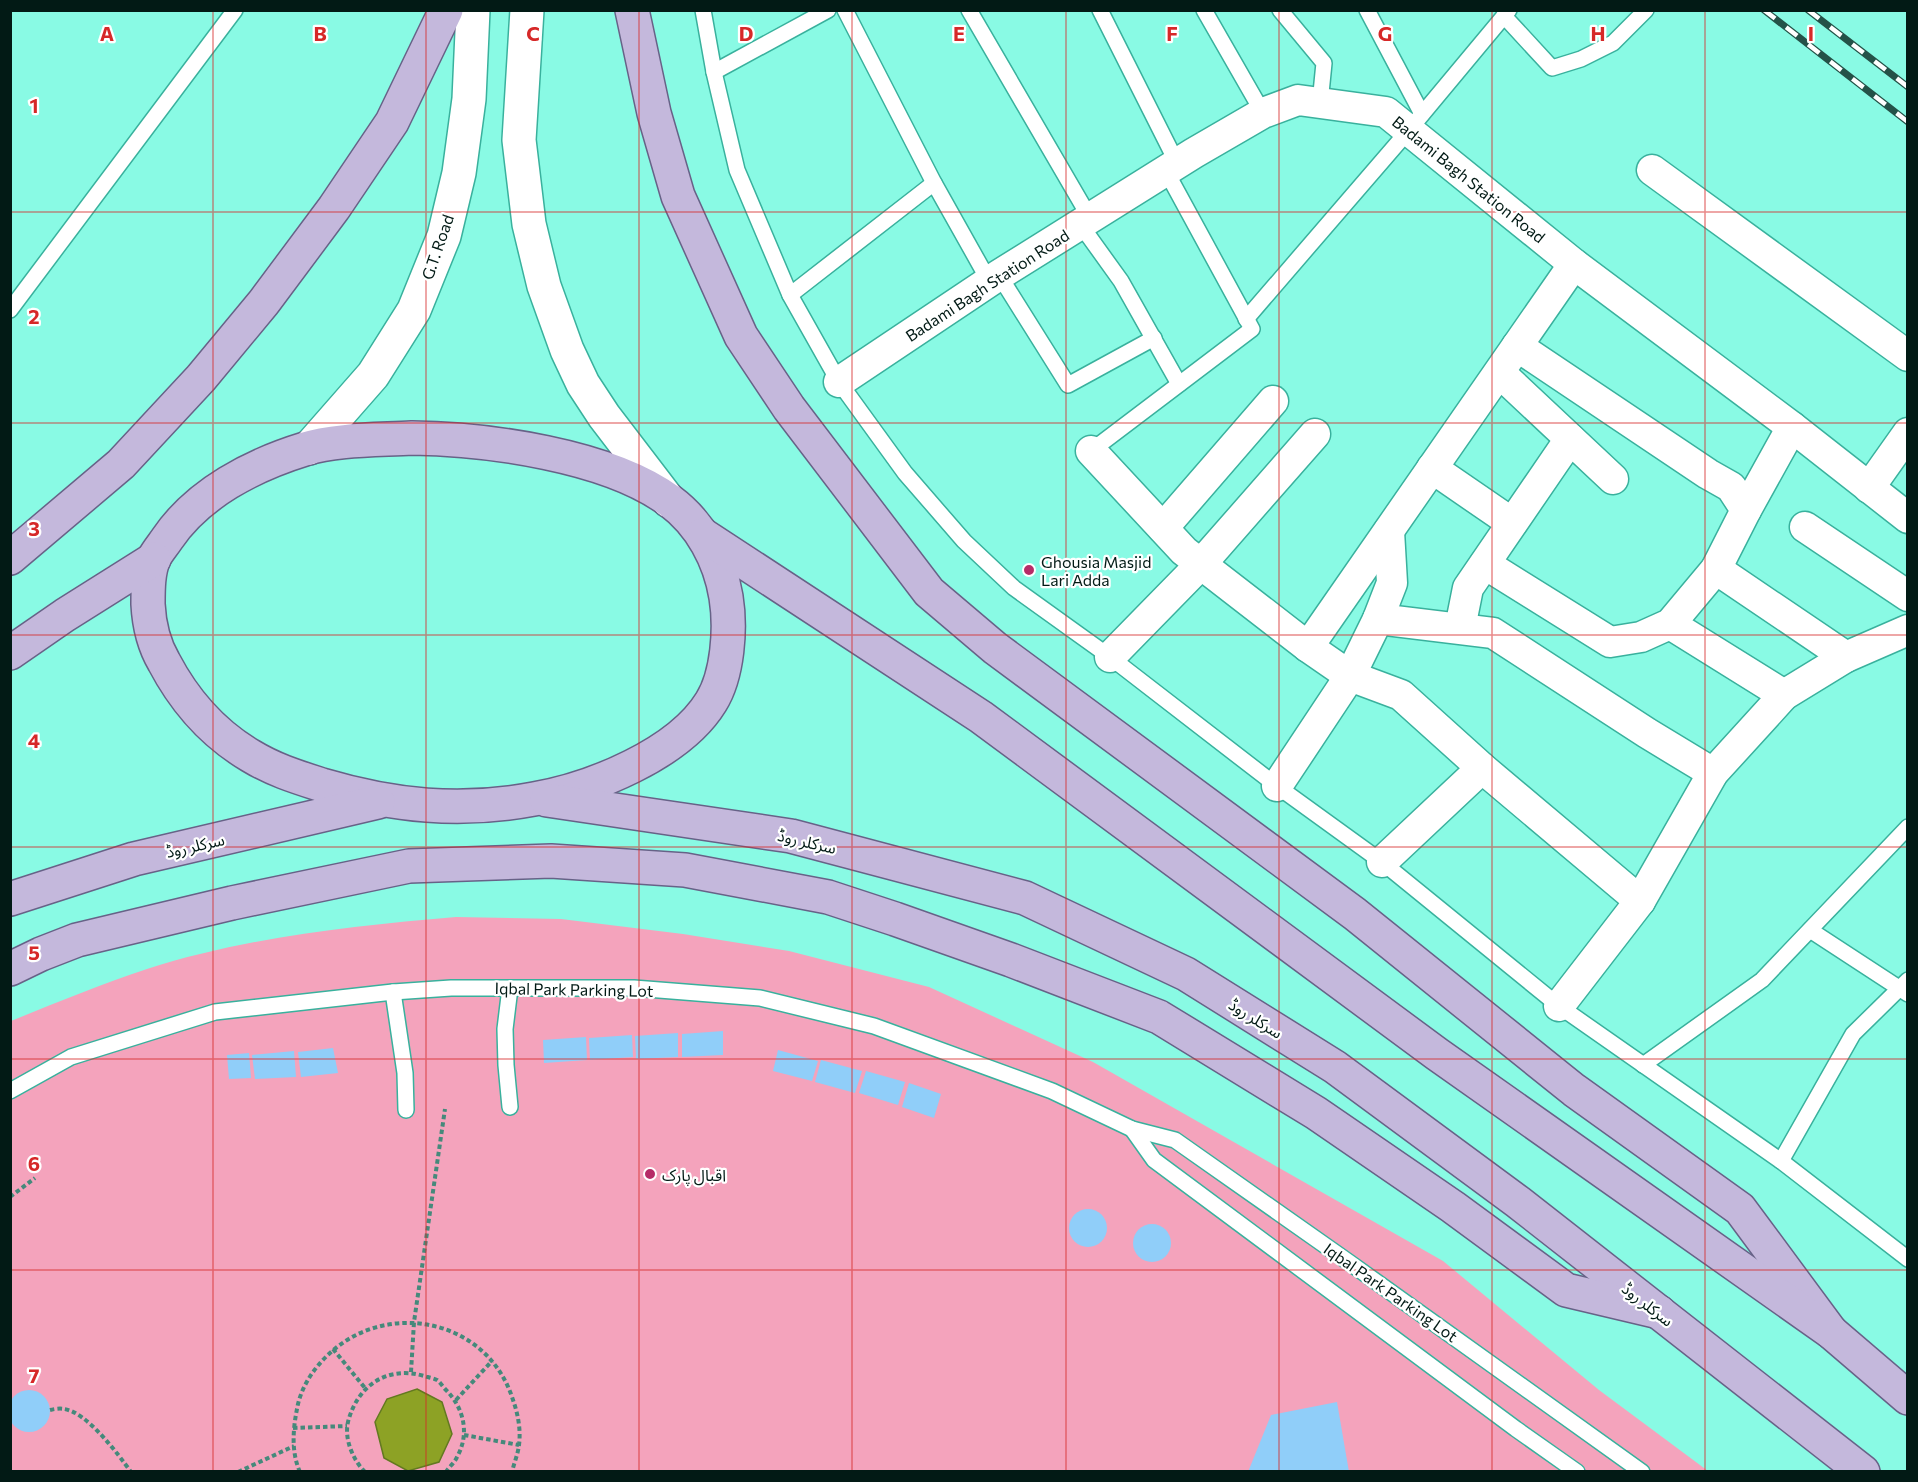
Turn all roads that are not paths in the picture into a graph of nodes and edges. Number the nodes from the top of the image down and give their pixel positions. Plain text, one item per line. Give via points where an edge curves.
1 (235, 10) edge
2 (446, 10) edge
3 (472, 10) edge
4 (527, 10) edge
5 (632, 10) edge
6 (703, 10) edge
7 (828, 10) edge
8 (844, 10) edge
9 (969, 10) edge
10 (1100, 10) edge
11 (1204, 10) edge
12 (1280, 10) edge
13 (1367, 10) edge
14 (1646, 10) edge
15 (1506, 14) edge
16 (714, 72) junction
17 (1320, 103) junction
18 (1263, 113) junction
19 (1416, 122) junction
20 (1172, 167) junction
21 (1652, 170) dead end
22 (934, 183) junction
23 (1085, 221) junction
24 (1574, 264) junction
25 (994, 278) junction
26 (790, 295) junction
27 (10, 310) edge
28 (1246, 319) junction
29 (1154, 338) junction
30 (1517, 346) junction
31 (1908, 356) edge
32 (1500, 373) junction
33 (839, 382) junction
34 (1179, 384) junction
35 (1273, 401) dead end
36 (1792, 427) junction
37 (1908, 433) edge
38 (1315, 434) dead end
39 (1570, 439) junction
40 (309, 447) junction
41 (1091, 452) joint
42 (1432, 468) junction
43 (1613, 479) dead end
44 (1869, 488) junction
45 (669, 501) junction
46 (1746, 510) junction
47 (1908, 518) edge
48 (1512, 523) junction
49 (1805, 527) dead end
50 (1163, 528) junction
51 (1389, 531) junction
52 (702, 535) junction
53 (10, 558) edge
54 (154, 559) junction
55 (1201, 564) junction
56 (1485, 564) junction
57 (1716, 569) junction
58 (1908, 596) edge
59 (1378, 619) junction
60 (1670, 624) junction
61 (1460, 628) junction
62 (1908, 630) edge
63 (1308, 647) junction
64 (10, 653) edge
65 (1110, 657) junction
66 (1846, 657) junction
67 (1350, 676) junction
68 (1784, 695) junction
69 (1482, 768) junction
70 (1713, 773) junction
71 (1277, 786) junction
72 (537, 799) junction
73 (383, 801) junction
74 (1908, 828) edge
75 (1382, 862) junction
76 (10, 899) edge
77 (1640, 901) junction
78 (1810, 930) junction
79 (10, 969) edge
80 (1904, 987) edge
81 (510, 988) junction
82 (393, 992) junction
83 (1559, 1005) junction
84 (1643, 1065) junction
85 (10, 1091) edge
86 (510, 1107) dead end
87 (406, 1110) dead end
88 (1132, 1129) junction
89 (1781, 1161) junction
90 (1908, 1259) edge
91 (1659, 1312) junction
92 (1831, 1332) junction
93 (1908, 1398) edge
94 (1577, 1472) edge
95 (1642, 1472) edge
96 (1863, 1472) edge

1 - 27 lane
2 - 53 main road via 392,122 264,302 122,464
3 - 40 main road, G.T. Road via 469,99 459,172 444,236 414,310 373,375
4 - 45 main road via 519,140 529,224 544,286 583,384
5 - 92 main road via 654,113 678,196 741,336 789,408 929,592 995,648 1355,914 1574,1090 1740,1209
6 - 16 lane
7 - 16 lane
8 - 22 lane
9 - 23 lane
10 - 20 lane
11 - 18 lane
12 - 17 lane via 1324,63
13 - 19 lane
14 - 15 lane via 1613,43 1552,68
15 - 19 lane
16 - 26 lane via 737,170
17 - 18 street, Badami Bagh Station Road via 1298,100
17 - 19 street, Badami Bagh Station Road via 1386,112
18 - 20 street, Badami Bagh Station Road
19 - 24 street, Badami Bagh Station Road
19 - 28 lane
20 - 23 street, Badami Bagh Station Road
20 - 28 lane
21 - 31 street
22 - 25 lane
22 - 26 lane
23 - 25 street, Badami Bagh Station Road
23 - 29 lane
24 - 30 street
24 - 36 street, Badami Bagh Station Road
25 - 29 lane via 1068,386
25 - 33 street, Badami Bagh Station Road
26 - 33 lane
28 - 34 lane via 1252,329
29 - 34 lane
30 - 32 street
30 - 46 street via 1731,487
32 - 39 street
32 - 42 street
33 - 65 lane via 905,473 964,542 1014,588
34 - 41 lane
35 - 50 street
36 - 44 street, Badami Bagh Station Road
36 - 46 street
37 - 44 street
38 - 55 street
39 - 43 street
39 - 48 street
40 - 45 main road via 412,438 504,446 622,475
40 - 54 main road via 224,485 172,531
41 - 50 street
42 - 48 street
42 - 51 street
44 - 47 street, Badami Bagh Station Road
45 - 52 main road
46 - 57 street
48 - 56 street
49 - 58 street
50 - 55 street
51 - 59 street via 1392,584
51 - 63 street
52 - 72 main road via 723,576 728,608 726,658 712,701 671,743 638,762
52 - 92 main road via 981,717 1437,1054
54 - 64 main road
54 - 73 main road via 148,616 157,651 193,709 249,755 283,773
55 - 63 street
55 - 65 street
56 - 60 street via 1611,642 1641,637
56 - 61 street via 1468,588
57 - 60 street
57 - 66 street
59 - 61 street
59 - 67 street
60 - 68 street
61 - 70 street via 1493,633
62 - 66 street
63 - 67 street
65 - 71 lane
66 - 68 street
67 - 69 street via 1401,695
67 - 71 street
68 - 70 street
69 - 75 street
69 - 77 street
70 - 77 street
71 - 75 lane
72 - 73 main road via 489,806
72 - 91 main road, سرکلر روڈ via 791,836 1025,898 1185,974 1335,1067
73 - 76 main road, سرکلر روڈ via 134,859
74 - 78 lane
75 - 83 lane
77 - 83 street
78 - 80 lane
78 - 84 lane via 1762,980
79 - 91 main road via 77,940 409,866 551,861 685,870 828,897 1011,960 1159,1017 1316,1113 1566,1290
80 - 89 lane via 1853,1034
81 - 82 lane, Iqbal Park Parking Lot
81 - 86 lane via 505,1029
81 - 88 lane, Iqbal Park Parking Lot via 634,988 760,998 874,1026 1052,1091
82 - 85 lane, Iqbal Park Parking Lot via 215,1012 71,1057
82 - 87 lane via 405,1073
83 - 84 lane
84 - 89 lane
88 - 94 lane, Iqbal Park Parking Lot via 1154,1160
88 - 95 lane, Iqbal Park Parking Lot via 1175,1140
89 - 90 lane
91 - 96 main road, سرکلر روڈ
92 - 93 main road

